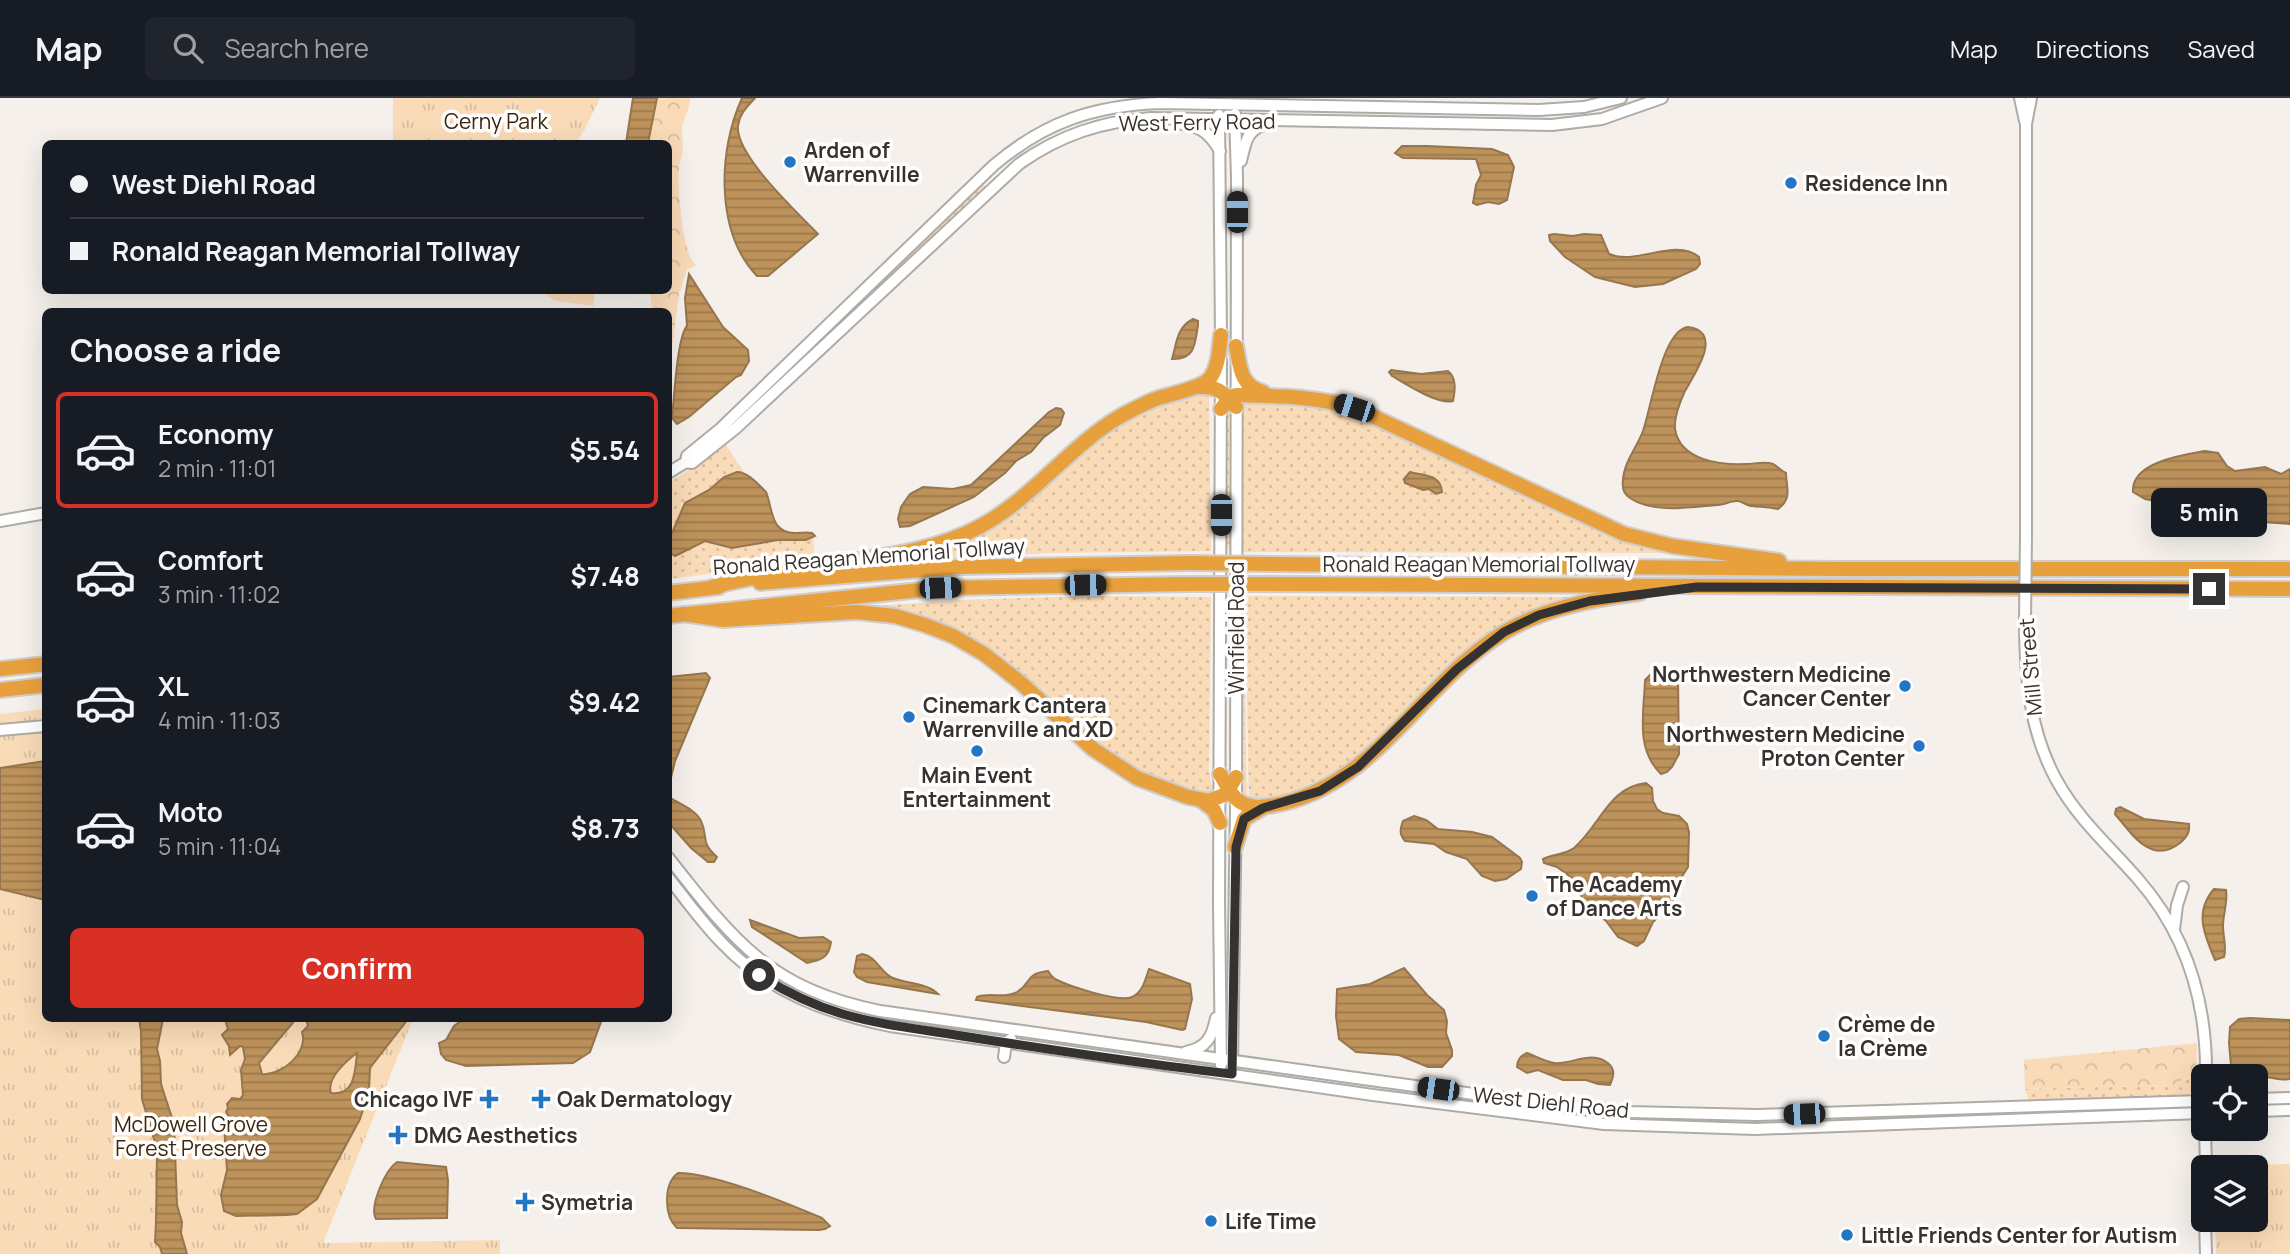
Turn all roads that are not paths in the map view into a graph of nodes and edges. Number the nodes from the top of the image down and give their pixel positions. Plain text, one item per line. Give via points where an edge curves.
1 (1190, 98) edge
2 (1254, 98) edge
3 (1621, 98) edge
4 (1662, 98) edge
5 (2020, 98) edge
6 (2031, 98) edge
7 (1218, 101) edge
8 (1234, 101) edge
9 (1177, 103) junction
10 (1266, 105) junction
11 (1151, 118) junction
12 (1220, 119) junction
13 (1235, 120) junction
14 (1275, 121) junction
15 (2026, 124) junction
16 (1221, 153) junction
17 (1237, 177) junction
18 (1221, 335) junction
19 (1236, 346) junction
20 (1197, 387) junction
21 (1279, 395) junction
22 (1229, 400) junction
23 (686, 462) junction
24 (672, 471) edge
25 (42, 514) edge
26 (0, 521) edge
27 (1843, 569) junction
28 (2290, 569) edge
29 (712, 587) junction
30 (1697, 587) junction
31 (2290, 589) edge
32 (672, 592) edge
33 (684, 614) junction
34 (672, 616) edge
35 (42, 664) edge
36 (0, 669) edge
37 (42, 685) edge
38 (0, 690) edge
39 (42, 726) edge
40 (0, 730) edge
41 (1220, 774) joint
42 (1230, 791) junction
43 (1201, 800) junction
44 (1263, 808) junction
45 (1220, 823) junction
46 (1236, 847) junction
47 (672, 862) edge
48 (672, 882) edge
49 (2183, 887) dead end
50 (2174, 930) junction
51 (1220, 998) junction
52 (1021, 1031) junction
53 (1234, 1041) junction
54 (1006, 1043) junction
55 (1181, 1053) junction
56 (1004, 1058) dead end
57 (1227, 1060) junction
58 (2206, 1064) edge
59 (1263, 1065) junction
60 (1227, 1073) junction
61 (2290, 1098) edge
62 (2268, 1099) edge
63 (2191, 1101) edge
64 (2290, 1110) edge
65 (2268, 1111) edge
66 (2191, 1113) edge
67 (2205, 1232) edge
68 (2206, 1254) edge

1 - 9 main road
2 - 10 main road
3 - 10 main road, West Ferry Road via 1584,107 1539,110
4 - 14 main road, West Ferry Road via 1602,119 1552,125
5 - 15 main road, Mill Street
6 - 15 main road, Mill Street
7 - 8 main road, West Ferry Road
7 - 9 main road, West Ferry Road
7 - 12 main road, Winfield Road
8 - 10 main road, West Ferry Road
8 - 13 main road, Winfield Road
9 - 23 main road, West Ferry Road via 1091,111 1057,123 1007,154 687,456
11 - 12 main road, West Ferry Road
11 - 16 main road via 1203,129
11 - 23 main road, West Ferry Road via 1080,131 1019,164 736,428 692,463
12 - 13 main road, West Ferry Road
12 - 16 main road, Winfield Road
13 - 14 main road, West Ferry Road
13 - 17 main road, Winfield Road
14 - 17 main road via 1247,136
15 - 50 main road, Mill Street, bridge via 2025,654 2029,699 2050,769 2066,796 2088,827 2151,895
16 - 18 main road, Winfield Road
17 - 19 main road, Winfield Road
18 - 20 highway via 1213,373
18 - 22 main road, Winfield Road
19 - 21 highway via 1248,385
19 - 22 main road, Winfield Road
20 - 22 highway via 1211,386
20 - 29 highway via 1117,418 1003,513 960,536 909,552
21 - 22 highway
21 - 27 highway via 1319,398 1354,408 1642,540
22 - 41 main road, Winfield Road
22 - 42 main road, Winfield Road
23 - 24 main road, West Ferry Road
25 - 26 main road
27 - 28 highway, Ronald Reagan Memorial Tollway
27 - 29 highway, Ronald Reagan Memorial Tollway, bridge via 1189,562 959,567
29 - 32 highway, Ronald Reagan Memorial Tollway
30 - 31 highway, Ronald Reagan Memorial Tollway
30 - 33 highway, Ronald Reagan Memorial Tollway, bridge via 1188,584 940,588
30 - 44 highway via 1590,601 1519,624 1471,657 1358,767 1320,791
33 - 34 highway, Ronald Reagan Memorial Tollway
33 - 43 highway via 723,620 856,612 925,625 984,654 1121,770 1156,787
35 - 36 highway
37 - 38 highway
39 - 40 main road
41 - 42 highway
42 - 43 highway via 1215,800
42 - 44 highway via 1252,807
42 - 45 main road, Winfield Road
42 - 46 main road, Winfield Road
43 - 45 highway via 1214,810
44 - 46 highway via 1244,819
45 - 51 main road, Winfield Road
46 - 53 main road, Winfield Road
47 - 52 main road, West Diehl Road via 728,932 754,956 797,984 870,1010
48 - 54 main road, West Diehl Road via 725,947 792,995 859,1020
49 - 50 main road
50 - 58 main road, Mill Street via 2199,993
51 - 55 main road via 1211,1037 1197,1050
51 - 57 main road, Winfield Road
52 - 54 main road
52 - 55 main road, West Diehl Road
53 - 57 main road, Winfield Road
53 - 59 main road
54 - 56 main road
54 - 60 main road, West Diehl Road
55 - 57 main road, West Diehl Road
57 - 59 main road, West Diehl Road
57 - 60 main road, Winfield Road
59 - 63 main road, West Diehl Road via 1547,1104 1664,1114
60 - 66 main road, West Diehl Road via 1545,1118 1675,1128 1780,1129
61 - 62 main road
64 - 65 main road
67 - 68 main road

